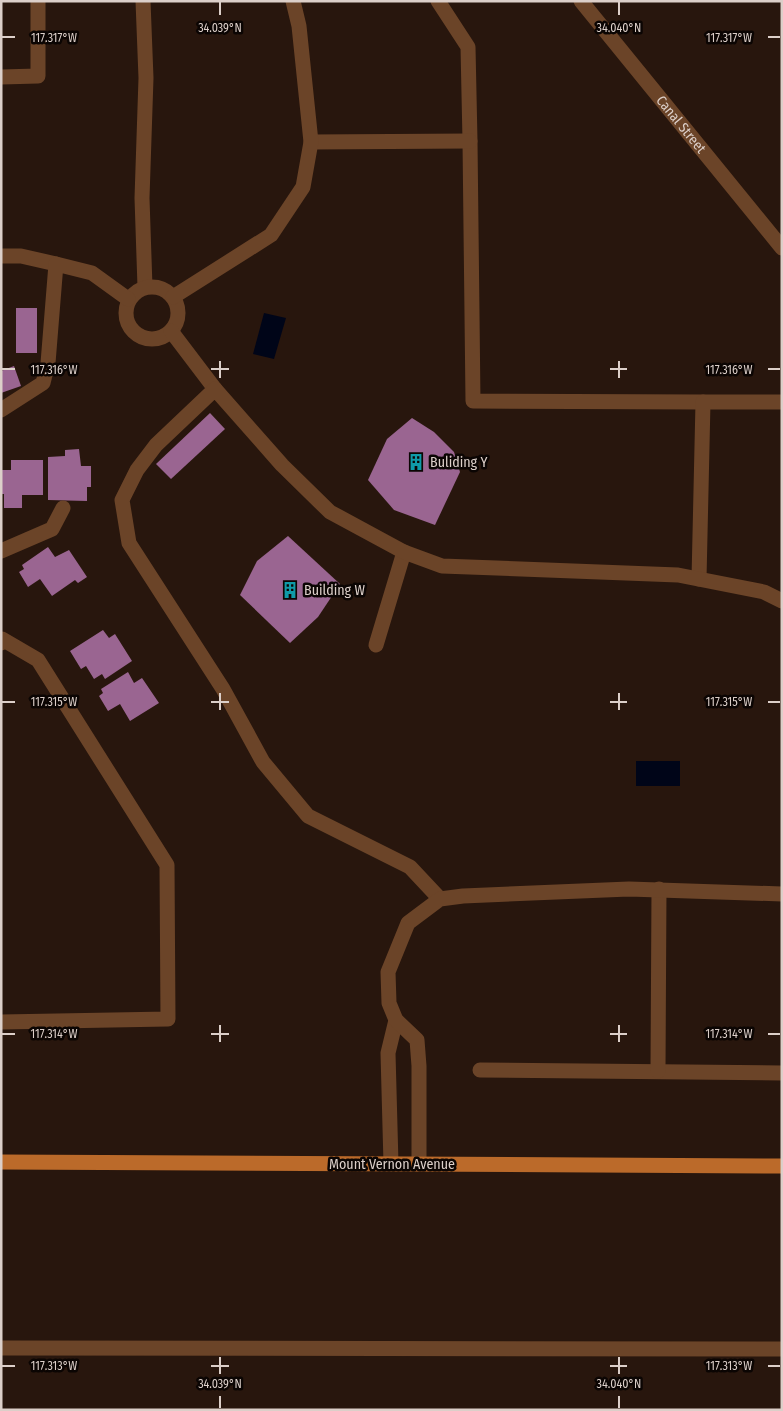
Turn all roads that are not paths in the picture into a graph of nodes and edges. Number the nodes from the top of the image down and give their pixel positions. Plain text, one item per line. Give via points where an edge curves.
1 (38, 1) edge
2 (143, 1) edge
3 (293, 1) edge
4 (438, 1) edge
5 (581, 1) edge
6 (1, 77) edge
7 (470, 141) junction
8 (311, 142) junction
9 (782, 248) edge
10 (1, 256) edge
11 (56, 264) junction
12 (145, 287) junction
13 (173, 297) junction
14 (128, 299) junction
15 (171, 331) junction
16 (215, 389) junction
17 (703, 402) junction
18 (782, 402) edge
19 (1, 410) edge
20 (63, 508) dead end
21 (1, 551) edge
22 (404, 552) junction
23 (699, 579) junction
24 (782, 601) edge
25 (2, 640) edge
26 (376, 645) dead end
27 (659, 890) junction
28 (782, 894) edge
29 (440, 899) junction
30 (396, 1020) junction
31 (1, 1022) edge
32 (480, 1070) dead end
33 (658, 1071) junction
34 (782, 1073) edge
35 (1, 1162) edge
36 (391, 1164) junction
37 (419, 1164) junction
38 (782, 1166) edge
39 (1, 1348) edge
40 (782, 1349) edge

1 - 6 street via 38,76
2 - 12 street
3 - 8 street via 299,26
4 - 7 street via 468,47
5 - 9 street, Canal Street
7 - 8 street
7 - 17 street via 473,401
8 - 13 street via 303,187 271,235
10 - 11 street via 21,256
11 - 14 street via 92,273
11 - 19 street via 48,363 43,383
12 - 13 street via 161,288
12 - 14 street
13 - 15 street via 178,315
14 - 15 street via 125,316 139,337 156,339
15 - 16 street
16 - 22 street via 282,465 330,512
16 - 29 street via 156,444 137,470 122,500 129,543 223,689 262,762 308,816 410,867
17 - 18 street
17 - 23 street
20 - 21 street via 52,529
22 - 23 street via 442,566 678,575
22 - 26 street
23 - 24 street via 764,592
25 - 31 street via 38,660 167,864 168,1019
27 - 28 street
27 - 29 street
27 - 33 street
29 - 30 street via 408,923 388,972 389,1003
30 - 36 street via 388,1053
30 - 37 street via 417,1040
32 - 33 street
33 - 34 street
35 - 36 main road, Mount Vernon Avenue
36 - 37 main road, Mount Vernon Avenue
37 - 38 main road, Mount Vernon Avenue
39 - 40 street

